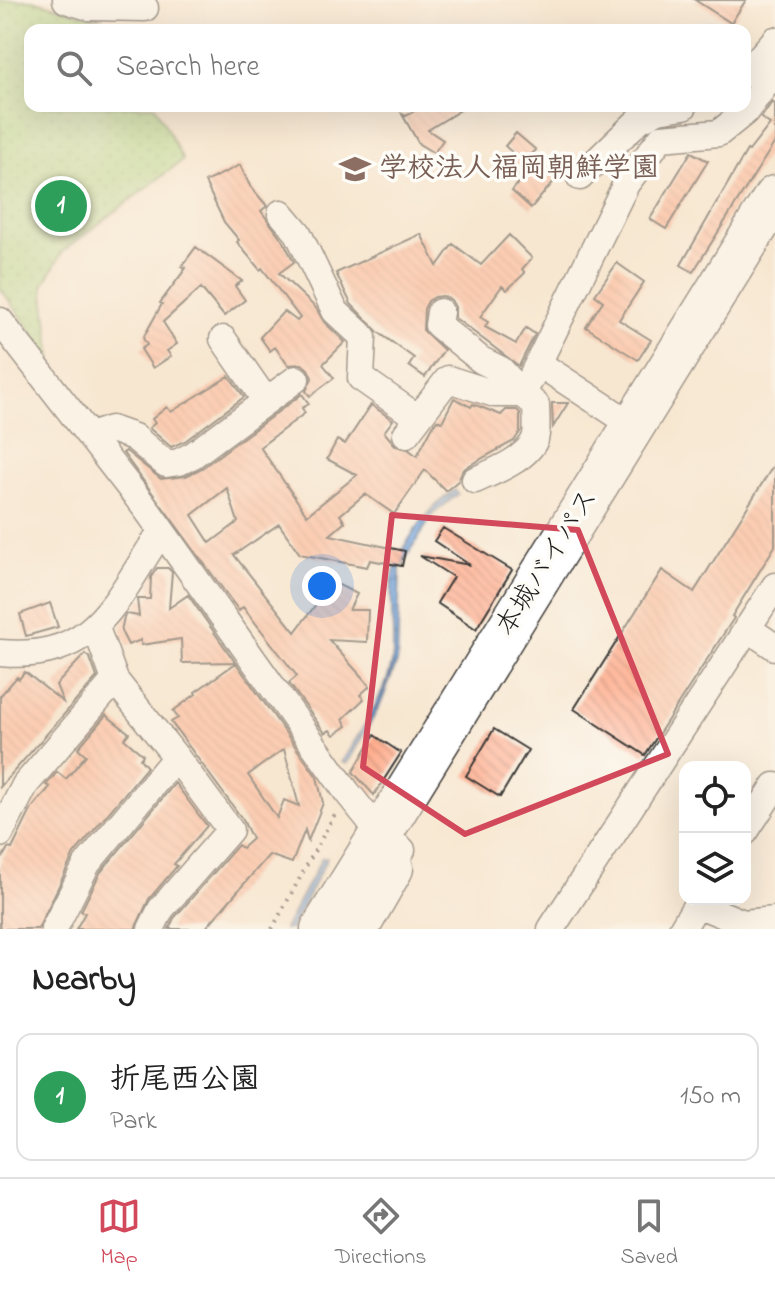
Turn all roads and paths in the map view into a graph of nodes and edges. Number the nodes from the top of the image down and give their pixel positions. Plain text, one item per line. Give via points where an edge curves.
1 (66, 0) edge
2 (145, 8) dead end
3 (775, 40) edge
4 (751, 67) edge
5 (775, 72) edge
6 (751, 104) edge
7 (654, 112) edge
8 (717, 112) edge
9 (745, 112) edge
10 (708, 134) junction
11 (580, 177) dead end
12 (775, 197) edge
13 (281, 213) dead end
14 (775, 238) edge
15 (440, 312) dead end
16 (0, 321) edge
17 (223, 339) dead end
18 (538, 363) junction
19 (296, 379) dead end
20 (523, 394) junction
21 (266, 401) junction
22 (634, 426) junction
23 (90, 436) junction
24 (475, 480) dead end
25 (161, 532) junction
26 (775, 586) edge
27 (96, 628) junction
28 (747, 628) junction
29 (775, 647) edge
30 (4, 659) edge
31 (115, 680) junction
32 (176, 757) junction
33 (775, 786) edge
34 (347, 792) junction
35 (751, 823) edge
36 (0, 834) edge
37 (391, 841) junction
38 (696, 905) edge
39 (704, 905) edge
40 (775, 920) edge
41 (54, 929) edge
42 (151, 929) edge
43 (272, 929) edge
44 (322, 929) edge
45 (357, 929) edge
46 (551, 929) edge
47 (682, 929) edge

1 - 2 street via 89,7
3 - 4 street
5 - 6 street
7 - 11 street
8 - 10 street
9 - 10 street via 719,133
10 - 18 street via 661,138 626,184
12 - 22 highway, 本城バイパス
13 - 20 street via 298,233 335,311 363,337 361,378 412,426 448,379 495,394
14 - 37 highway, 本城バイパス via 488,704
15 - 20 street via 438,325 501,370
16 - 23 street
17 - 21 street
18 - 20 street
18 - 22 street
19 - 21 street
20 - 24 street via 536,405 536,438 504,467
21 - 23 street via 179,462 166,464 134,437 111,429
22 - 37 highway, 本城バイパス
23 - 25 street
25 - 27 street
25 - 34 street
26 - 28 street
27 - 30 street via 72,644
27 - 31 street
28 - 29 street
28 - 46 street
31 - 32 street
31 - 36 street via 25,785
32 - 41 street via 87,864
32 - 42 street via 230,830 161,909
33 - 35 street
34 - 37 street
34 - 43 path
37 - 44 highway, 本城バイパス
37 - 45 highway, 本城バイパス
38 - 47 street
39 - 40 street via 743,923

